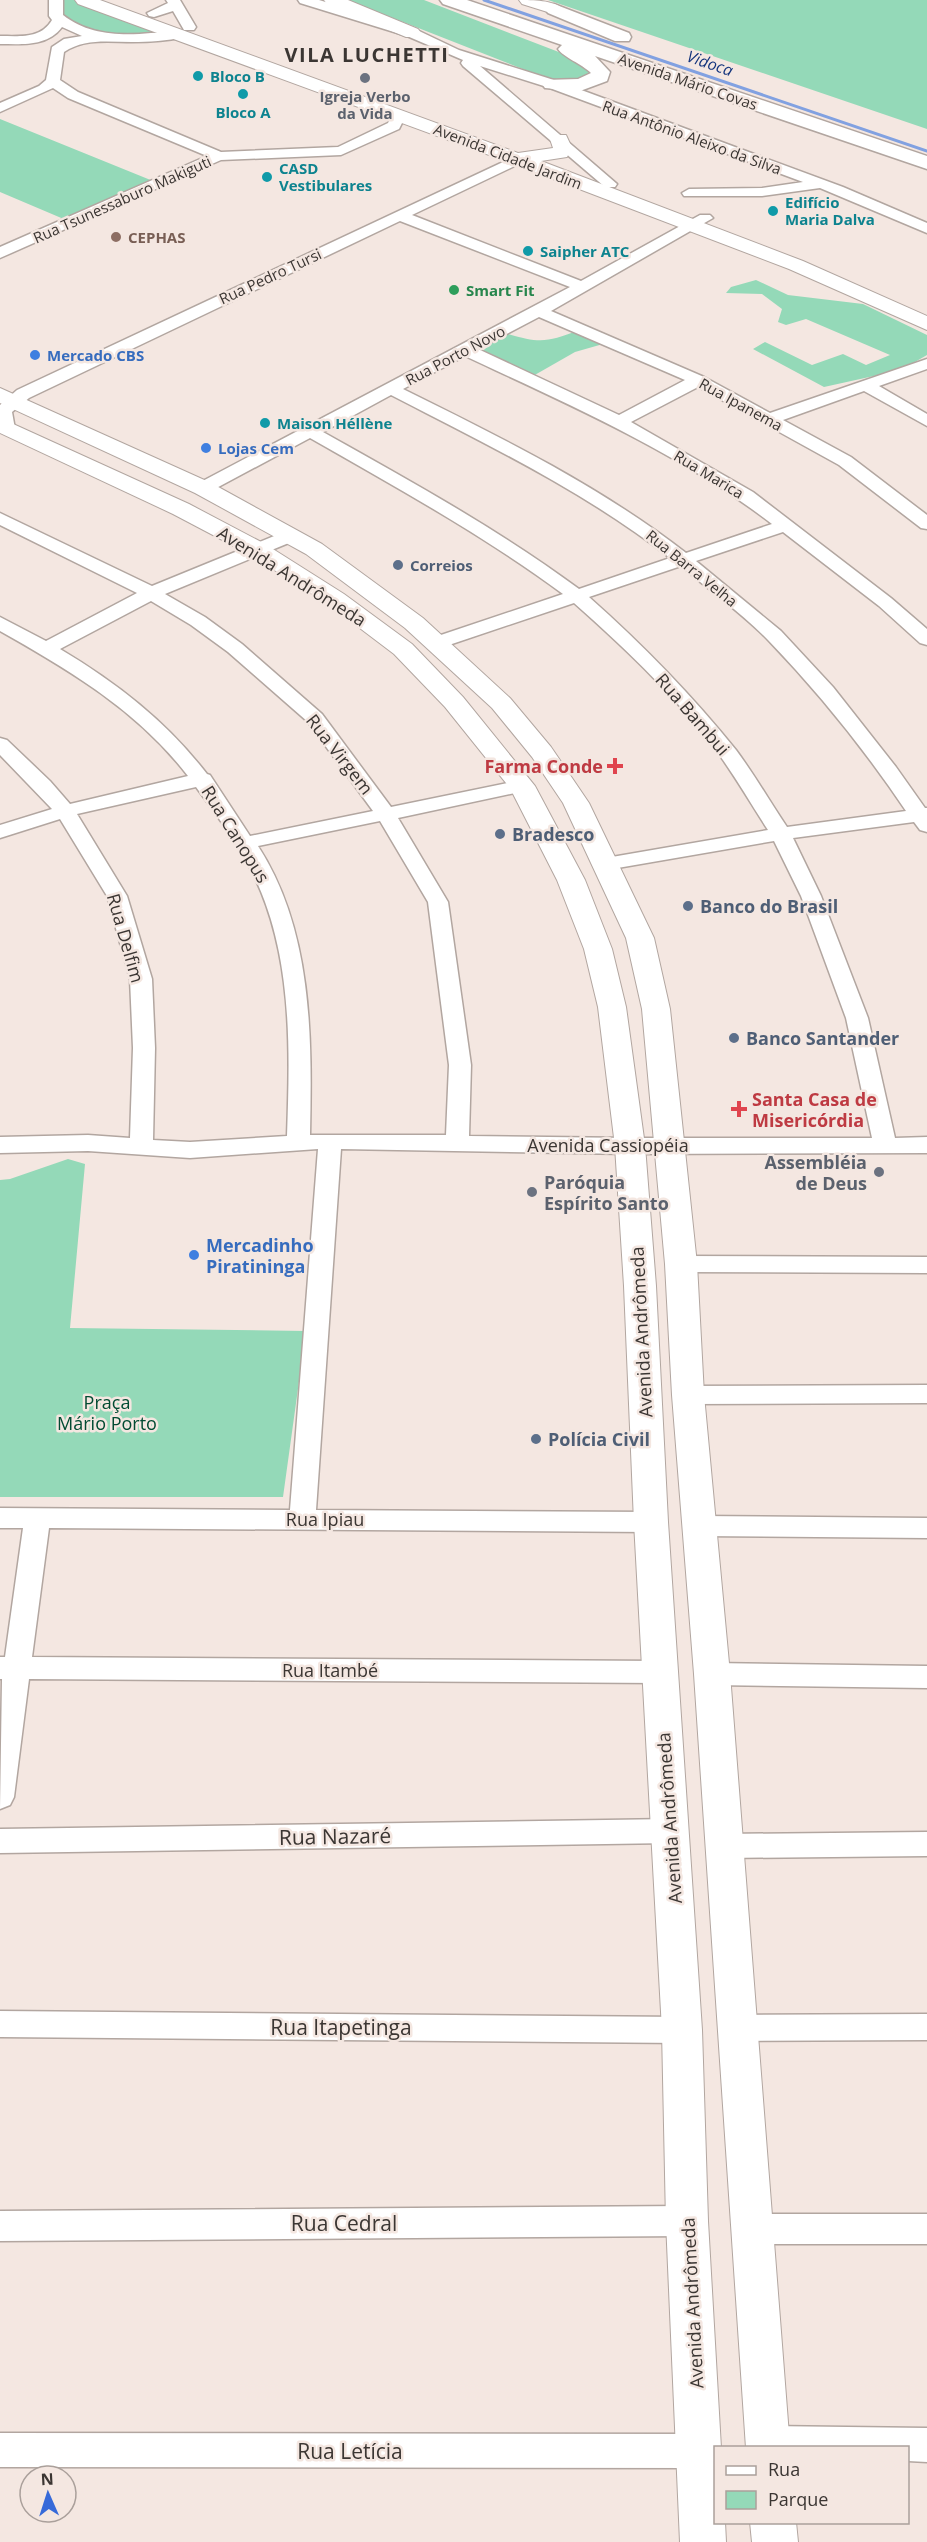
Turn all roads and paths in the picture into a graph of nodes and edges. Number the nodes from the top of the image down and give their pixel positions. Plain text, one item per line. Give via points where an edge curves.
1 (56, 0) edge
2 (84, 0) edge
3 (118, 0) edge
4 (305, 0) edge
5 (439, 0) edge
6 (449, 0) edge
7 (513, 0) edge
8 (528, 0) edge
9 (533, 0) edge
10 (335, 1) edge
11 (174, 3) edge
12 (554, 9) junction
13 (154, 13) junction
14 (59, 20) junction
15 (184, 30) junction
16 (412, 33) junction
17 (107, 37) junction
18 (622, 37) junction
19 (0, 40) edge
20 (30, 40) junction
21 (645, 45) dead end
22 (57, 50) junction
23 (454, 52) junction
24 (53, 82) junction
25 (552, 84) junction
26 (73, 95) junction
27 (18, 100) junction
28 (0, 108) edge
29 (394, 114) junction
30 (427, 125) junction
31 (386, 131) junction
32 (559, 139) junction
33 (219, 156) junction
34 (539, 156) junction
35 (518, 159) junction
36 (927, 163) edge
37 (610, 184) junction
38 (820, 184) junction
39 (689, 193) dead end
40 (398, 215) junction
41 (698, 222) junction
42 (927, 228) edge
43 (0, 253) edge
44 (583, 287) junction
45 (927, 308) edge
46 (538, 311) junction
47 (927, 324) edge
48 (466, 350) junction
49 (927, 364) edge
50 (698, 380) junction
51 (867, 386) junction
52 (391, 389) junction
53 (9, 396) edge
54 (769, 419) junction
55 (927, 420) edge
56 (619, 422) junction
57 (4, 427) edge
58 (311, 432) junction
59 (204, 489) junction
60 (0, 518) edge
61 (927, 524) edge
62 (786, 525) junction
63 (290, 536) junction
64 (257, 549) junction
65 (684, 560) junction
66 (151, 594) junction
67 (576, 595) junction
68 (0, 623) edge
69 (927, 639) edge
70 (436, 643) junction
71 (46, 649) junction
72 (454, 702) junction
73 (501, 704) junction
74 (0, 744) edge
75 (203, 779) junction
76 (522, 786) junction
77 (65, 811) junction
78 (385, 813) junction
79 (925, 818) edge
80 (0, 832) edge
81 (781, 834) junction
82 (244, 843) junction
83 (606, 864) junction
84 (633, 927) junction
85 (594, 935) junction
86 (612, 1007) junction
87 (656, 1009) junction
88 (330, 1141) junction
89 (142, 1142) junction
90 (294, 1142) junction
91 (457, 1143) junction
92 (0, 1144) edge
93 (686, 1145) junction
94 (885, 1145) junction
95 (927, 1145) edge
96 (630, 1146) junction
97 (927, 1265) edge
98 (681, 1277) junction
99 (640, 1286) junction
100 (927, 1394) edge
101 (688, 1395) junction
102 (647, 1444) junction
103 (693, 1444) junction
104 (0, 1518) edge
105 (302, 1518) junction
106 (37, 1519) junction
107 (651, 1522) junction
108 (699, 1526) junction
109 (927, 1528) edge
110 (8, 1668) edge
111 (659, 1672) junction
112 (712, 1674) junction
113 (927, 1677) edge
114 (665, 1753) junction
115 (717, 1753) junction
116 (0, 1797) edge
117 (671, 1831) junction
118 (0, 1841) edge
119 (927, 1844) edge
120 (724, 1846) junction
121 (0, 2024) edge
122 (927, 2027) edge
123 (737, 2028) junction
124 (682, 2030) junction
125 (687, 2221) junction
126 (0, 2226) edge
127 (751, 2229) junction
128 (927, 2229) edge
129 (768, 2445) edge
130 (927, 2445) edge
131 (0, 2450) edge
132 (700, 2451) junction
133 (773, 2524) edge
134 (708, 2537) edge
135 (775, 2542) edge

1 - 14 street via 54,11
2 - 15 main road, Avenida Cidade Jardim
3 - 13 main road, Avenida Cidade Jardim
4 - 16 street
5 - 25 highway via 580,54 601,72 590,83
6 - 36 highway, Avenida Mário Covas
7 - 18 highway, Avenida Mário Covas
8 - 12 main road
9 - 12 main road
10 - 16 main road
11 - 13 street
11 - 15 street
12 - 18 highway
13 - 15 main road, Avenida Cidade Jardim
14 - 17 street via 81,31
14 - 20 street via 53,32
15 - 17 street via 151,38
15 - 29 main road, Avenida Cidade Jardim
15 - 34 main road, Avenida Cidade Jardim
16 - 23 street
17 - 22 street via 69,42
18 - 21 highway, Avenida Mário Covas
19 - 20 street
20 - 22 street
22 - 24 street
23 - 25 street, Rua Antônio Aleixo da Silva
23 - 32 street
24 - 26 street
24 - 27 street
25 - 38 street, Rua Antônio Aleixo da Silva
26 - 27 street via 47,94
26 - 33 street
27 - 28 street
29 - 30 main road, Avenida Cidade Jardim
29 - 31 street via 396,123
30 - 31 street, Rua Tsunessaburo Makiguti
30 - 35 main road, Avenida Cidade Jardim
31 - 33 street, Rua Tsunessaburo Makiguti via 340,152
32 - 34 main road via 563,148 560,153
32 - 37 street
33 - 43 street, Rua Tsunessaburo Makiguti
34 - 35 main road
34 - 37 main road, Avenida Cidade Jardim
35 - 40 street, Rua Pedro Tursi
35 - 41 main road, Avenida Cidade Jardim
37 - 41 main road, Avenida Cidade Jardim
38 - 39 street via 762,192
38 - 42 street, Rua Antônio Aleixo da Silva
40 - 44 street
40 - 53 street, Rua Pedro Tursi
41 - 44 street, Rua Porto Novo
41 - 45 main road, Avenida Cidade Jardim via 792,250
41 - 47 main road, Avenida Cidade Jardim
44 - 46 street, Rua Porto Novo
46 - 48 street, Rua Porto Novo
46 - 50 street, Rua Ipanema
48 - 52 street, Rua Porto Novo
48 - 56 street, Rua Marica
49 - 51 street
50 - 54 street, Rua Ipanema
50 - 56 street
51 - 54 street
51 - 55 street
52 - 58 street, Rua Porto Novo
52 - 65 street, Rua Barra Velha via 514,451 610,508
53 - 57 street via 3,411
53 - 59 main road, Avenida Andrômeda
54 - 61 street, Rua Ipanema via 845,461
56 - 62 street, Rua Marica via 747,496
57 - 64 main road, Avenida Andrômeda via 181,508
58 - 59 street, Rua Porto Novo
58 - 67 street, Rua Bambui via 468,521
59 - 63 main road, Avenida Andrômeda
60 - 66 street, Rua Virgem
62 - 65 street
62 - 69 street, Rua Marica
63 - 64 street
63 - 70 main road, Avenida Andrômeda via 366,587
64 - 66 street
64 - 72 main road, Avenida Andrômeda via 336,599 403,649
65 - 67 street
65 - 79 street, Rua Barra Velha via 774,635 826,691
66 - 71 street
66 - 78 street, Rua Virgem via 235,648 315,718
67 - 70 street
67 - 81 street, Rua Bambui via 637,649 684,700 730,756
68 - 71 street, Rua Canopus
70 - 73 main road, Avenida Andrômeda
71 - 75 street, Rua Canopus via 123,699 159,730
72 - 73 main road via 470,698
72 - 76 main road, Avenida Andrômeda
73 - 83 main road, Avenida Andrômeda via 542,752
74 - 77 street, Rua Delfim
75 - 77 street
75 - 82 street, Rua Canopus
76 - 78 street
76 - 85 main road, Avenida Andrômeda via 571,880
77 - 80 street
77 - 89 street, Rua Delfim via 117,896 141,979
78 - 82 street
78 - 91 street, Rua Virgem via 438,902 460,1065
79 - 81 street
81 - 83 street
81 - 94 street, Rua Bambui via 811,896 854,1009
82 - 90 street, Rua Canopus via 266,878 285,930 294,975 301,1037
83 - 84 main road, Avenida Andrômeda
84 - 85 main road
84 - 87 main road, Avenida Andrômeda via 640,938
85 - 86 main road, Avenida Andrômeda
86 - 87 main road
86 - 96 main road, Avenida Andrômeda
87 - 93 main road, Avenida Andrômeda
88 - 90 street, Avenida Cassiopéia
88 - 91 street, Avenida Cassiopéia
88 - 105 street
89 - 90 street, Avenida Cassiopéia via 190,1150
89 - 92 street, Avenida Cassiopéia
91 - 96 street, Avenida Cassiopéia
93 - 94 street via 711,1153 745,1154 764,1146
93 - 96 street, Avenida Cassiopéia
93 - 98 main road, Avenida Andrômeda
94 - 95 street
96 - 99 main road, Avenida Andrômeda
97 - 98 street
98 - 99 main road via 675,1297 657,1301
98 - 101 main road, Avenida Andrômeda
99 - 102 main road, Avenida Andrômeda
100 - 101 street
101 - 103 main road, Avenida Andrômeda
102 - 103 main road
102 - 107 main road, Avenida Andrômeda
103 - 108 main road, Avenida Andrômeda
104 - 106 street, Rua Ipiau
105 - 106 street, Rua Ipiau
105 - 107 street, Rua Ipiau
106 - 110 street
107 - 111 main road, Avenida Andrômeda
108 - 109 street
108 - 112 main road, Avenida Andrômeda
110 - 111 street, Rua Itambé
110 - 116 street
111 - 114 main road, Avenida Andrômeda
112 - 113 street
112 - 115 main road, Avenida Andrômeda
114 - 115 main road
114 - 117 main road, Avenida Andrômeda
115 - 120 main road, Avenida Andrômeda
117 - 118 street, Rua Nazaré
117 - 124 main road, Avenida Andrômeda
119 - 120 street
120 - 123 main road, Avenida Andrômeda
121 - 124 street, Rua Itapetinga
122 - 123 street
123 - 127 main road, Avenida Andrômeda
124 - 125 main road, Avenida Andrômeda
125 - 126 street, Rua Cedral
125 - 132 main road, Avenida Andrômeda
127 - 128 street
127 - 129 main road, Avenida Andrômeda
129 - 130 street
131 - 132 street, Rua Letícia
132 - 134 main road, Avenida Andrômeda
133 - 135 main road

